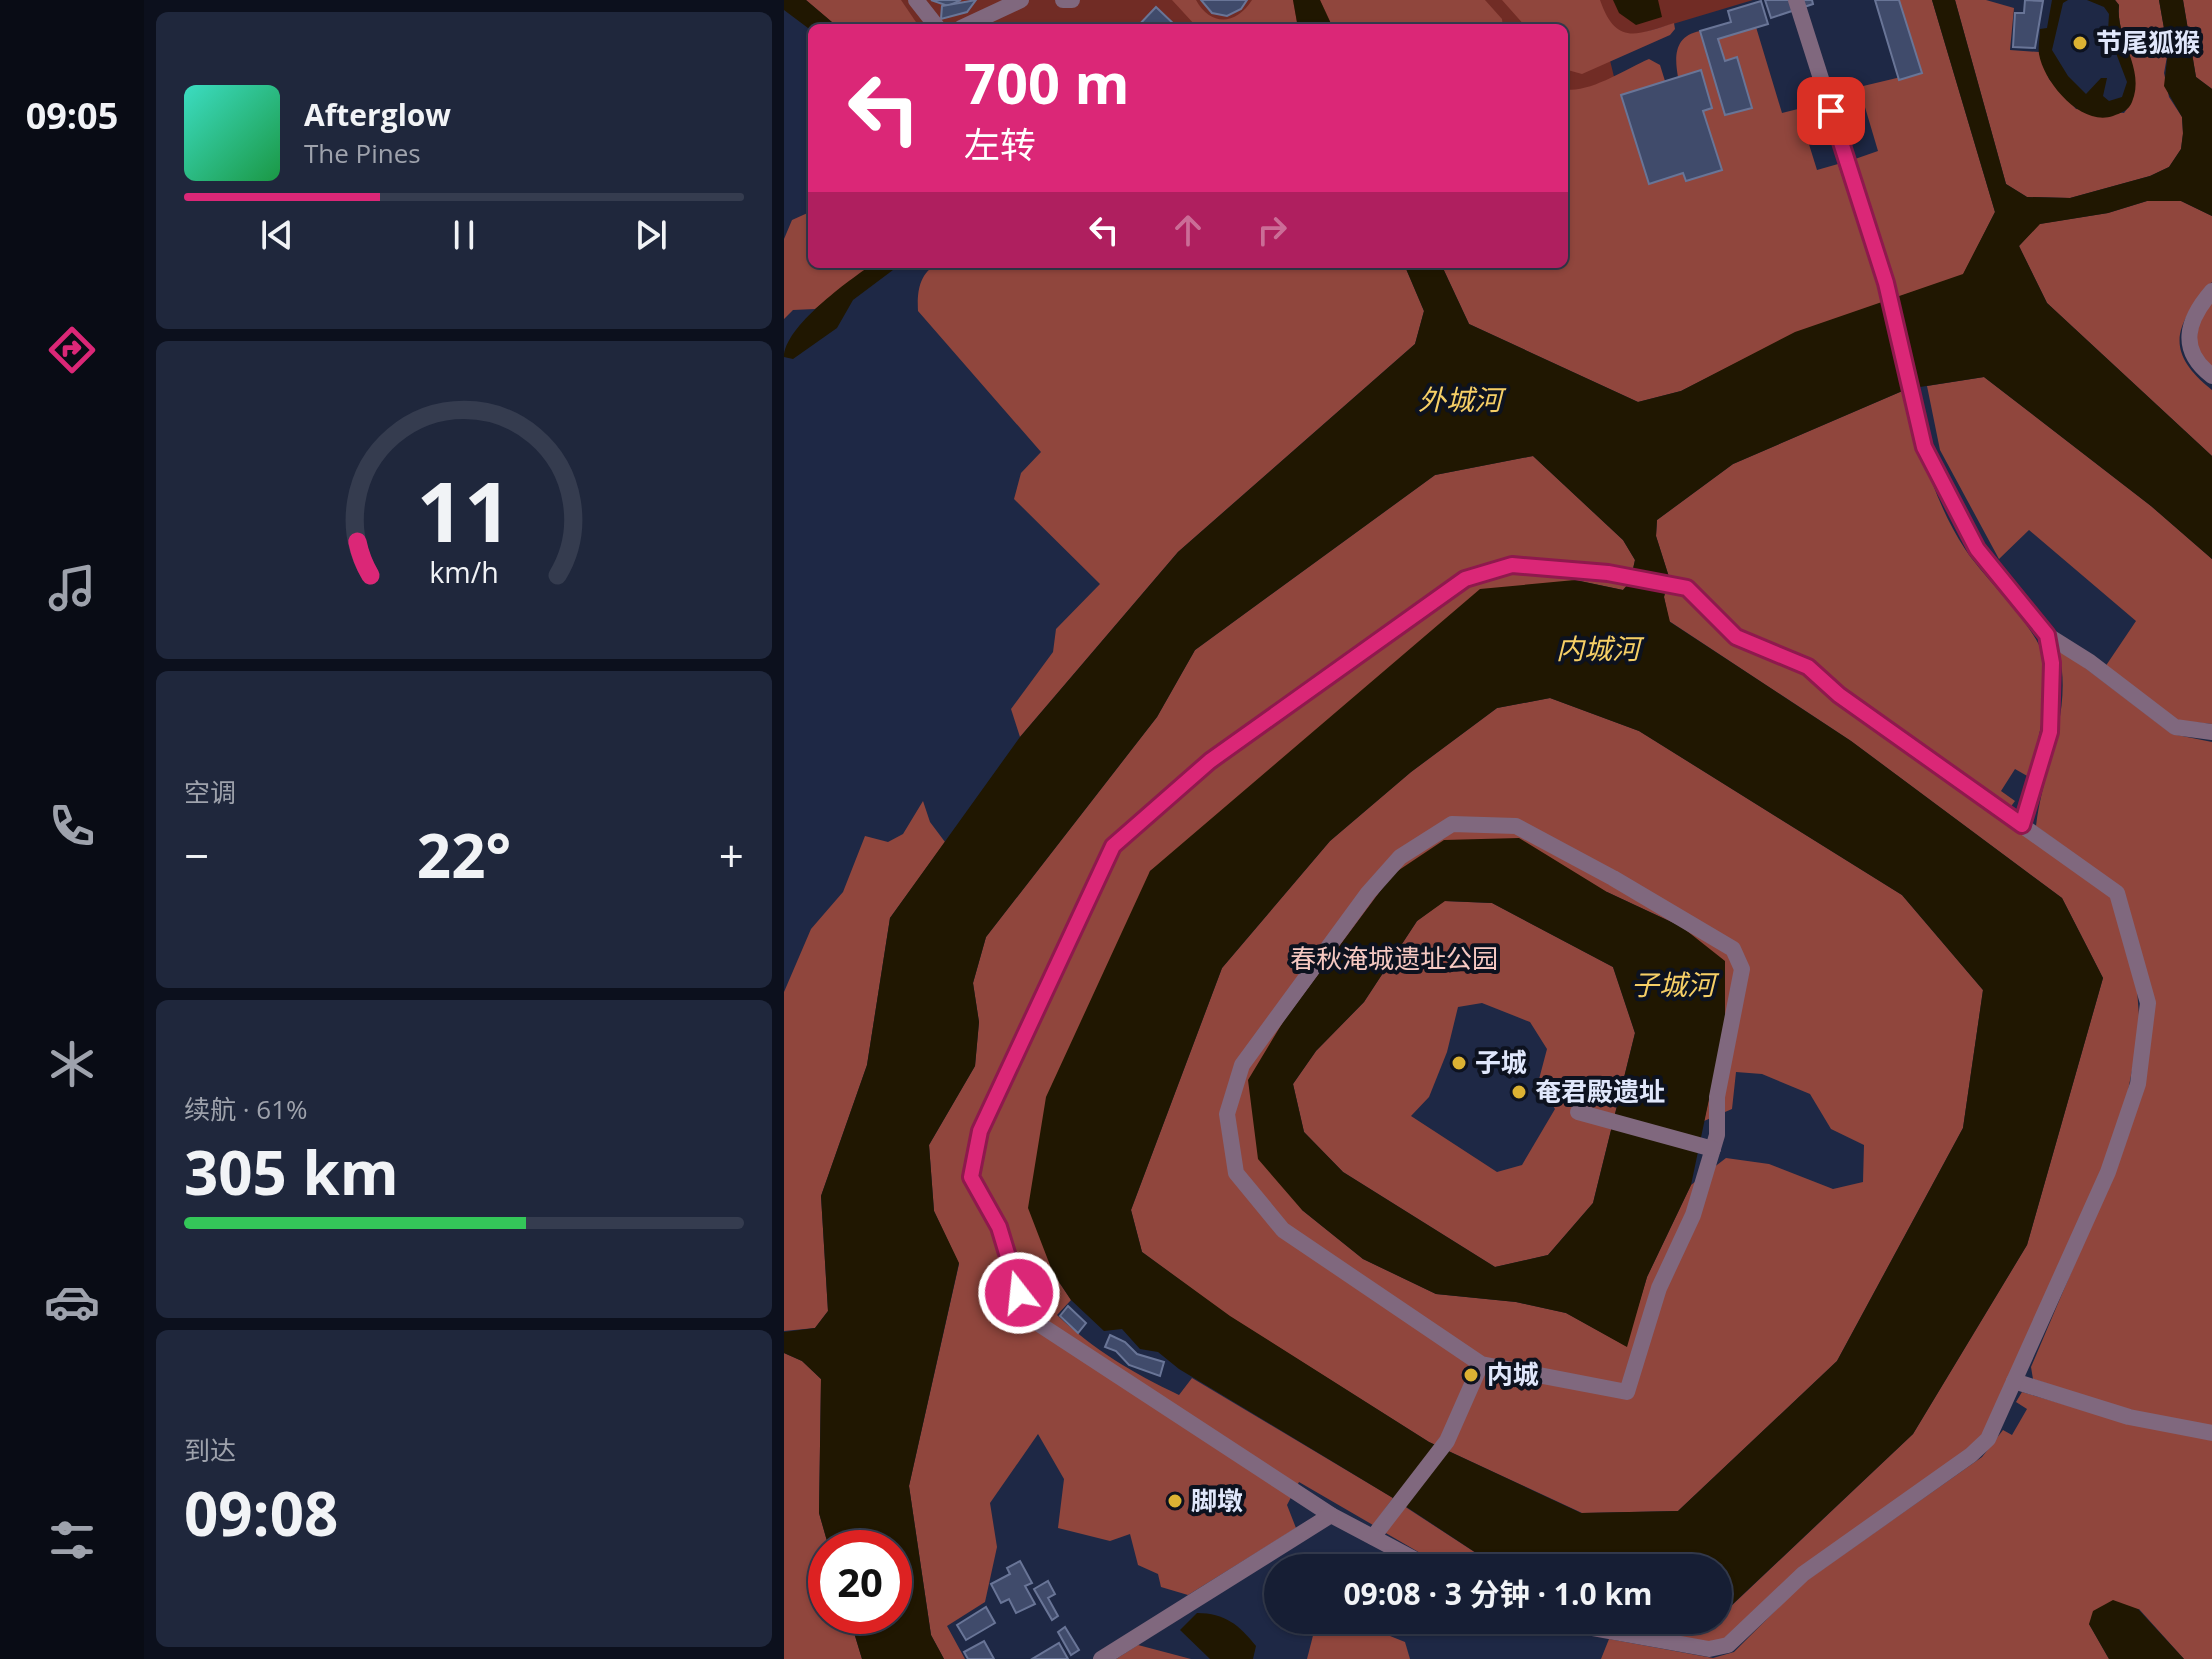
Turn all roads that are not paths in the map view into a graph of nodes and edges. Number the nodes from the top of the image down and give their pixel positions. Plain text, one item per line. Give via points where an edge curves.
1 (916, 0) edge
2 (1021, 0) edge
3 (1063, 0) edge
4 (1072, 0) edge
5 (1796, 0) edge
6 (935, 24) edge
7 (970, 24) edge
8 (2212, 291) edge
9 (2212, 376) edge
10 (2047, 635) junction
11 (2212, 732) edge
12 (2022, 825) junction
13 (1578, 1112) dead end
14 (1709, 1148) junction
15 (1481, 1364) junction
16 (2014, 1381) junction
17 (2212, 1433) edge
18 (1331, 1515) junction
19 (1373, 1537) junction
20 (1405, 1554) edge
21 (1625, 1634) edge
22 (1101, 1659) edge

1 - 6 street
2 - 7 street
3 - 4 street
5 - 10 street via 1886,283 1924,447 1977,549
8 - 9 street via 2198,307 2188,336 2195,363
10 - 11 street via 2175,727
10 - 12 street via 2052,663 2050,732
12 - 16 street via 2117,893 2148,1003 2138,1084 2108,1172
12 - 18 street via 1839,695 1808,667 1736,637 1687,588 1608,573 1512,565 1452,588 1210,761 1113,846 980,1131 971,1177 999,1227 1019,1293 1039,1324
13 - 14 street
14 - 15 street via 1693,1215 1659,1288 1627,1392
14 - 15 street via 1717,1135 1717,1097 1742,969 1733,949 1516,826 1452,824 1400,857 1242,1065 1227,1114 1236,1173 1283,1230
15 - 19 street via 1447,1441
16 - 17 street via 2129,1417
16 - 21 street via 1988,1439 1971,1455 1803,1574 1728,1645 1709,1649
18 - 19 street
18 - 22 street
19 - 20 street

